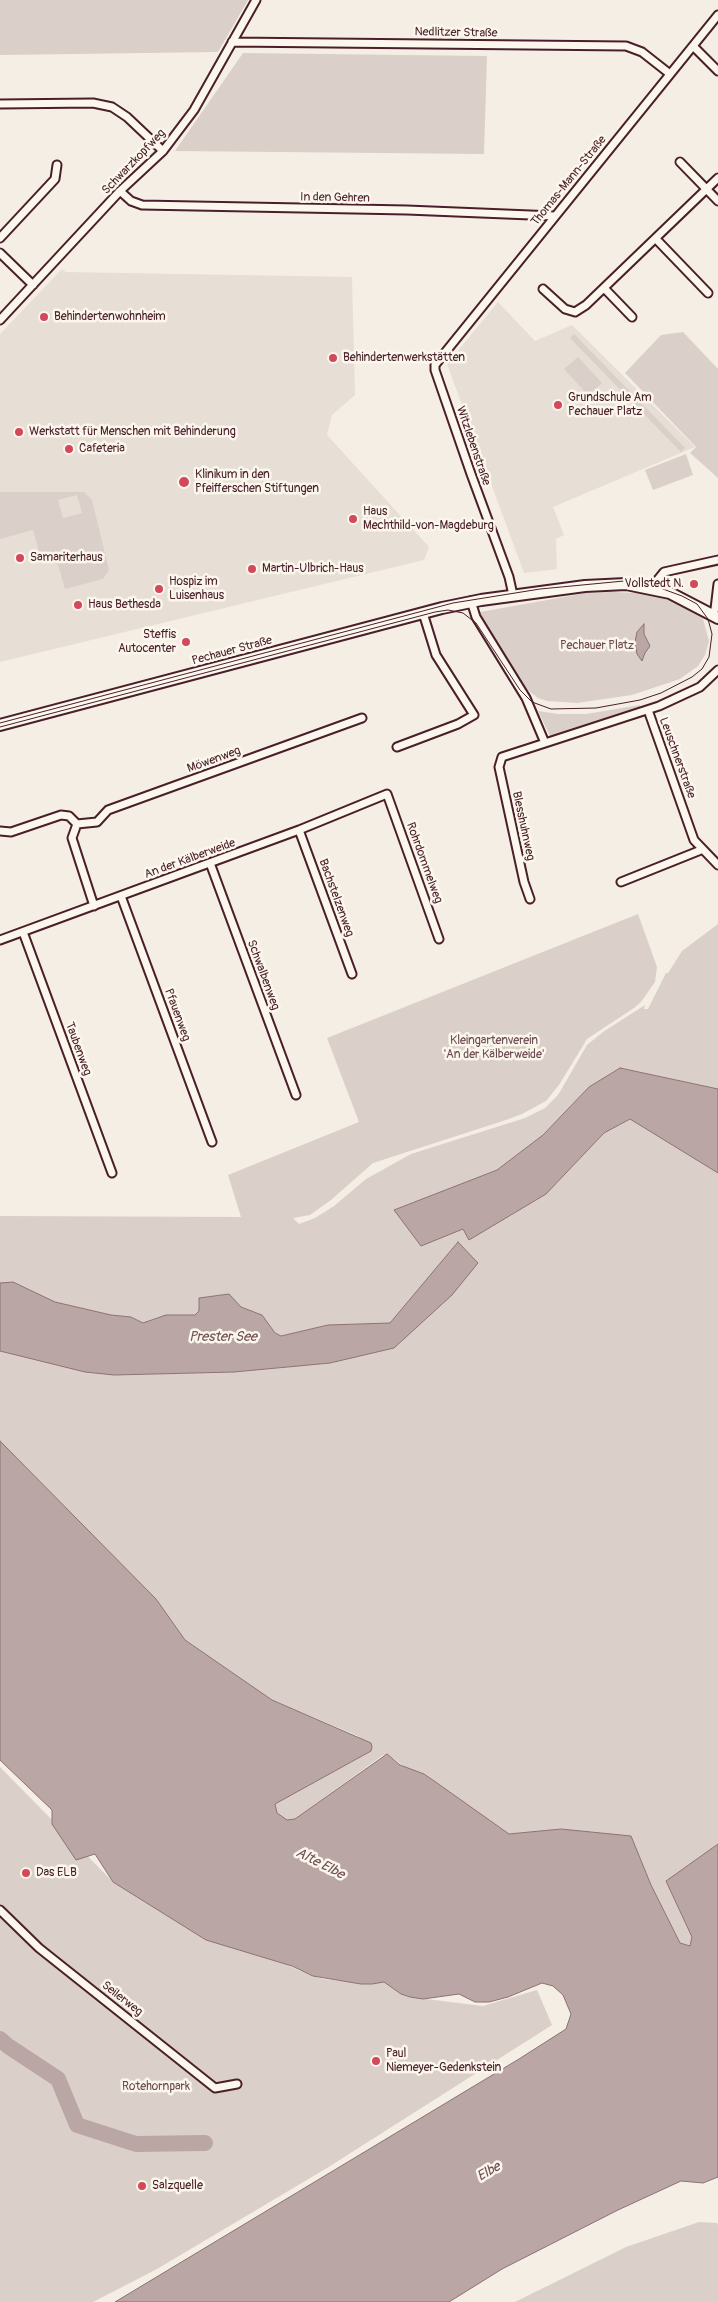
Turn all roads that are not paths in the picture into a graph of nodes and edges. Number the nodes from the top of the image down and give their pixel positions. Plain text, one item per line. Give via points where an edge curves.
1 (256, 0) edge
2 (718, 15) edge
3 (232, 42) junction
4 (693, 46) junction
5 (718, 71) edge
6 (670, 74) junction
7 (0, 104) edge
8 (163, 151) junction
9 (680, 162) dead end
10 (57, 165) dead end
11 (718, 178) edge
12 (707, 189) junction
13 (120, 192) junction
14 (718, 201) edge
15 (555, 216) junction
16 (0, 238) edge
17 (656, 239) junction
18 (0, 253) edge
19 (33, 285) junction
20 (604, 288) junction
21 (543, 289) dead end
22 (708, 293) dead end
23 (632, 317) dead end
24 (0, 320) edge
25 (437, 361) joint
26 (718, 560) edge
27 (718, 584) edge
28 (651, 588) junction
29 (512, 595) junction
30 (471, 602) junction
31 (423, 613) junction
32 (715, 617) edge
33 (718, 670) edge
34 (648, 710) junction
35 (362, 718) dead end
36 (0, 725) edge
37 (545, 743) junction
38 (396, 746) dead end
39 (502, 757) joint
40 (387, 794) joint
41 (77, 824) junction
42 (300, 830) junction
43 (0, 831) edge
44 (701, 850) junction
45 (210, 863) junction
46 (718, 865) edge
47 (621, 882) dead end
48 (121, 896) junction
49 (530, 900) dead end
50 (94, 906) junction
51 (23, 932) junction
52 (440, 939) dead end
53 (0, 940) edge
54 (352, 974) dead end
55 (296, 1095) dead end
56 (212, 1142) dead end
57 (112, 1173) dead end
58 (0, 1910) edge
59 (237, 2084) dead end

1 - 3 street, Schwarzkopfweg
2 - 4 street, Thomas-Mann-Straße
3 - 6 street, Nedlitzer Straße via 626,46 642,52
3 - 8 street, Schwarzkopfweg via 194,110
4 - 5 street
4 - 6 street, Thomas-Mann-Straße
6 - 15 street, Thomas-Mann-Straße
7 - 8 street via 94,102 112,107
8 - 13 street, Schwarzkopfweg
9 - 12 street
10 - 16 street via 55,179
11 - 12 street
12 - 14 street
12 - 17 street
13 - 15 street, In den Gehren via 142,206
13 - 19 street, Schwarzkopfweg
15 - 25 street, Thomas-Mann-Straße
17 - 20 street
17 - 22 street
18 - 19 street
19 - 24 street, Schwarzkopfweg
20 - 21 street via 575,312 565,309
20 - 23 street
25 - 29 street, Witzlebenstraße via 435,370 509,577
26 - 28 street via 664,572
27 - 32 street
28 - 29 main road via 605,584
28 - 32 main road via 678,596
29 - 30 main road
30 - 31 main road, Pechauer Straße
30 - 37 street via 476,617 526,698
31 - 36 main road, Pechauer Straße
31 - 38 street via 436,656 474,715
33 - 34 street via 694,691
34 - 37 street, Leuschnerstraße
34 - 44 street, Leuschnerstraße via 694,840
35 - 41 street, Möwenweg via 108,810 97,822
37 - 39 street, Leuschnerstraße
39 - 49 street, Blesshuhnweg via 499,766
40 - 42 street, An der Kälberweide
40 - 52 street, Rohrdommelweg
41 - 43 street via 69,816 61,815 11,832
41 - 50 street via 72,838
42 - 45 street, An der Kälberweide
42 - 54 street, Bachstelzenweg
44 - 46 street, Leuschnerstraße
44 - 47 street
45 - 48 street, An der Kälberweide
45 - 55 street, Schwalbenweg
48 - 50 street, An der Kälberweide
48 - 56 street, Pfauenweg
50 - 51 street, An der Kälberweide
51 - 53 street, An der Kälberweide
51 - 57 street, Taubenweg
58 - 59 street, Seilerweg via 39,1948 215,2088

